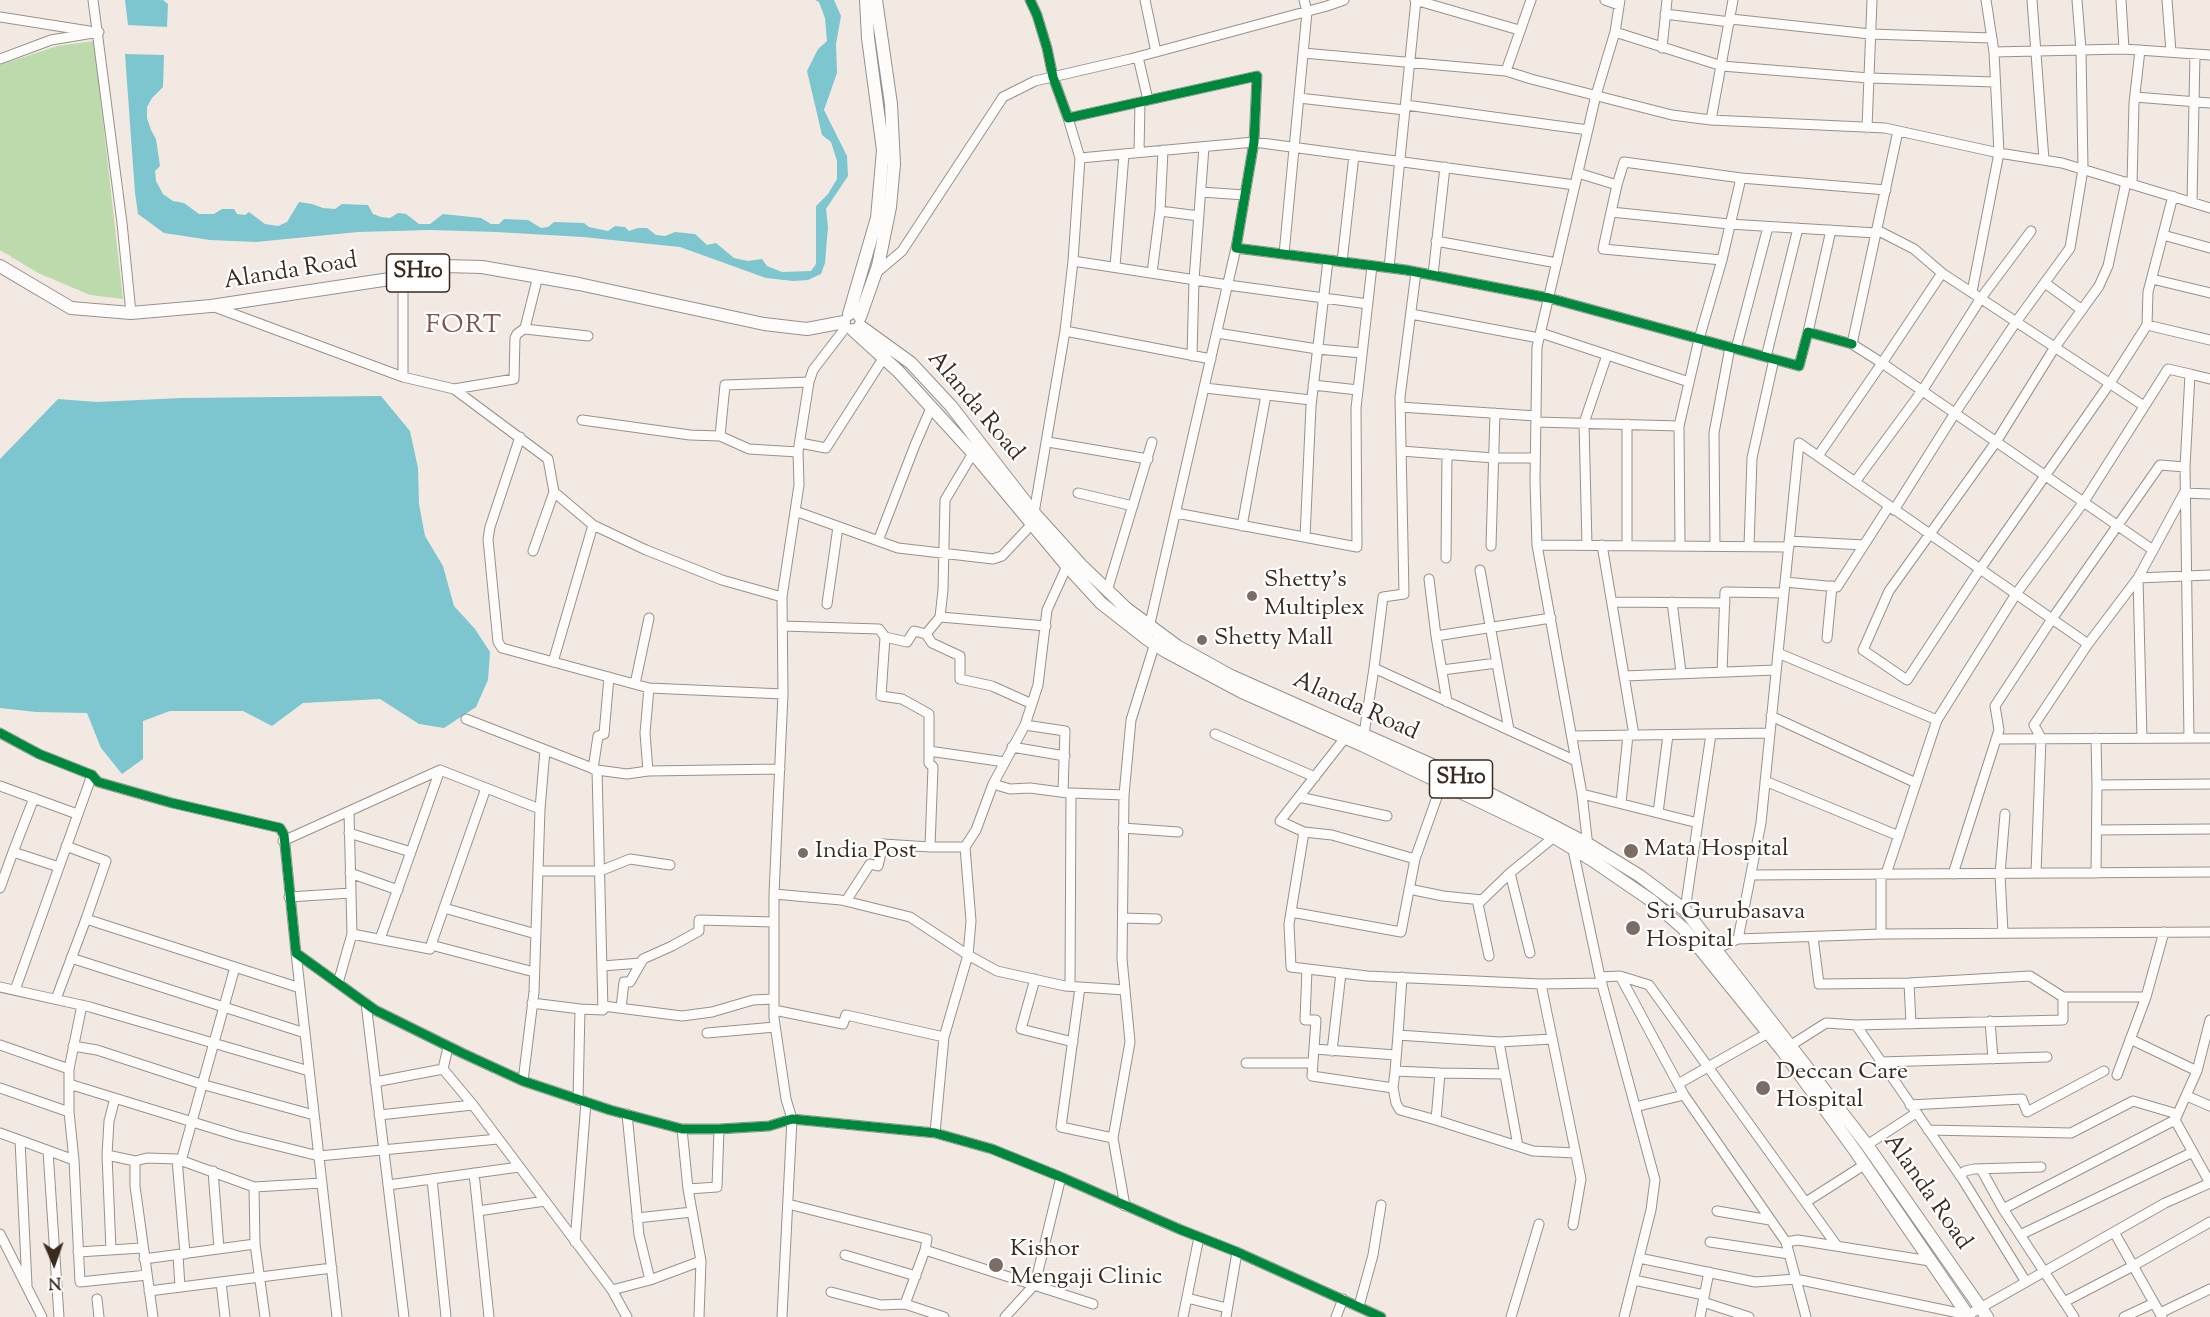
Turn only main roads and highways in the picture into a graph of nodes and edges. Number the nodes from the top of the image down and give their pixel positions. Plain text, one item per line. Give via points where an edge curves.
1 (866, 0) edge
2 (876, 0) edge
3 (0, 266) edge
4 (852, 323) junction
5 (1033, 519) junction
6 (1075, 569) junction
7 (1152, 635) junction
8 (1207, 668) junction
9 (1786, 1048) junction
10 (1984, 1313) edge
11 (1969, 1316) edge

1 - 4 main road via 883,150 877,218
2 - 4 main road via 891,104 894,157 890,207 876,273
3 - 4 main road, Alanda Road / SH10 via 71,308 131,313 212,306 444,266 483,267 538,276 764,324 807,329
4 - 5 main road, Alanda Road / SH10
4 - 5 main road, Alanda Road / SH10 via 911,363 951,406
5 - 6 main road, Alanda Road / SH10
6 - 7 main road, Alanda Road / SH10 via 1107,591
6 - 7 main road, Alanda Road / SH10 via 1101,603
7 - 8 main road, Alanda Road / SH10
8 - 9 main road, Alanda Road / SH10 via 1242,692 1442,783 1589,858 1652,901 1684,929 1768,1033
8 - 9 main road, Alanda Road / SH10 via 1442,769 1588,844 1640,876 1685,910
9 - 10 main road, Alanda Road / SH10 via 1867,1145
9 - 11 main road, Alanda Road / SH10

